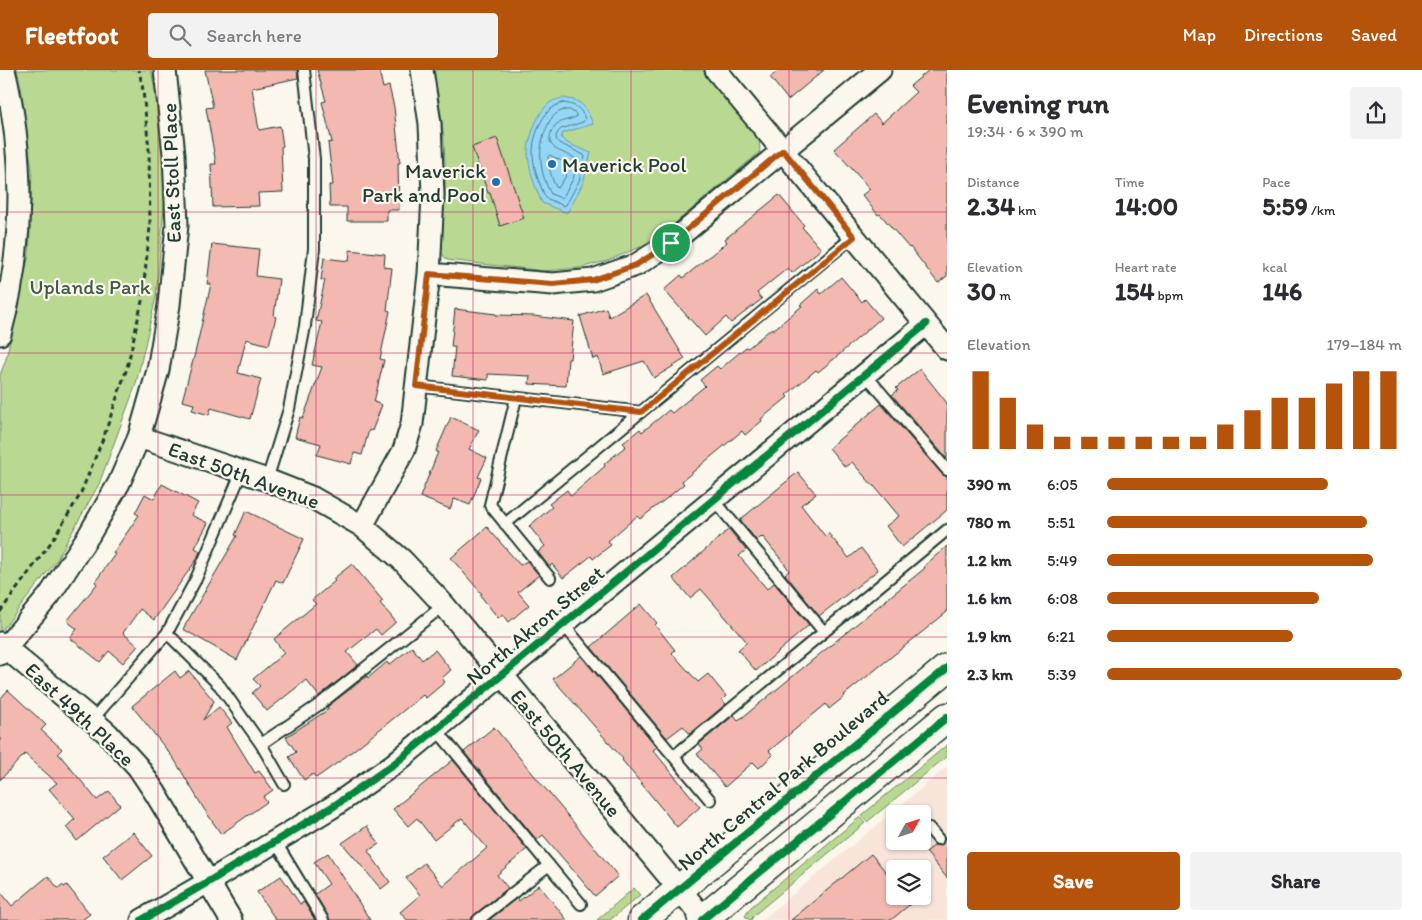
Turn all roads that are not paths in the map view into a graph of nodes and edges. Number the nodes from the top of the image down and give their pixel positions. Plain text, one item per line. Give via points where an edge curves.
1 (4, 70) edge
2 (165, 70) edge
3 (304, 70) edge
4 (422, 70) edge
5 (716, 70) edge
6 (880, 70) edge
7 (783, 150) junction
8 (854, 237) junction
9 (429, 274) junction
10 (926, 324) junction
11 (0, 334) edge
12 (947, 349) edge
13 (865, 374) junction
14 (416, 386) junction
15 (516, 398) junction
16 (641, 412) junction
17 (139, 437) junction
18 (947, 470) edge
19 (242, 472) junction
20 (267, 480) junction
21 (714, 500) junction
22 (505, 524) junction
23 (362, 526) junction
24 (947, 530) edge
25 (550, 578) dead end
26 (444, 605) junction
27 (563, 624) junction
28 (824, 632) junction
29 (167, 633) junction
30 (2, 648) edge
31 (947, 668) edge
32 (501, 675) junction
33 (947, 717) edge
34 (92, 720) junction
35 (436, 729) junction
36 (261, 744) junction
37 (674, 756) junction
38 (284, 784) dead end
39 (710, 800) dead end
40 (931, 830) edge
41 (938, 839) dead end
42 (276, 841) junction
43 (549, 865) junction
44 (208, 882) junction
45 (680, 889) junction
46 (581, 904) dead end
47 (703, 919) edge
48 (142, 920) edge
49 (231, 920) edge
50 (323, 920) edge
51 (478, 920) edge
52 (642, 920) edge

1 - 11 street via 19,175 16,252
2 - 17 street, East Stoll Place via 174,154 176,225 169,306 158,370
3 - 20 lane via 314,159 314,249 305,326 289,409
4 - 9 street via 430,124 433,194
5 - 7 street
6 - 7 street
7 - 8 street
7 - 9 street via 671,243 636,265 619,271 593,280 553,284
8 - 10 street
8 - 16 lane
9 - 14 street
10 - 12 street
10 - 13 street, North Akron Street
13 - 18 lane
13 - 21 street, North Akron Street
14 - 15 lane
14 - 23 street via 412,424 404,450
15 - 16 lane
15 - 22 lane via 490,505
16 - 22 lane
17 - 19 street, East 50th Avenue
17 - 30 street, East Stoll Place via 119,483 89,535 49,596
19 - 20 street, East 50th Avenue
19 - 29 lane via 196,578
20 - 23 street, East 50th Avenue via 313,498
21 - 27 street, North Akron Street
21 - 28 lane
22 - 25 lane
23 - 26 street, East 50th Avenue via 402,560
24 - 28 lane
26 - 32 street, East 50th Avenue
26 - 36 lane via 320,704
27 - 32 street, North Akron Street
27 - 37 lane
28 - 37 lane
29 - 34 lane
29 - 36 lane via 220,686
30 - 34 street, East 49th Place
31 - 45 main road, North Central Park Boulevard
32 - 35 street, North Akron Street
32 - 45 street, East 50th Avenue
33 - 47 main road
34 - 44 street, East 49th Place via 138,767
35 - 42 street, North Akron Street via 394,764 334,806
35 - 43 lane
36 - 38 lane
37 - 39 lane
40 - 41 lane
42 - 44 street, North Akron Street
42 - 50 lane
43 - 46 lane
43 - 51 lane
44 - 48 street, North Akron Street
44 - 49 street, East 49th Place
45 - 47 street, East 50th Avenue
45 - 52 main road, North Central Park Boulevard

